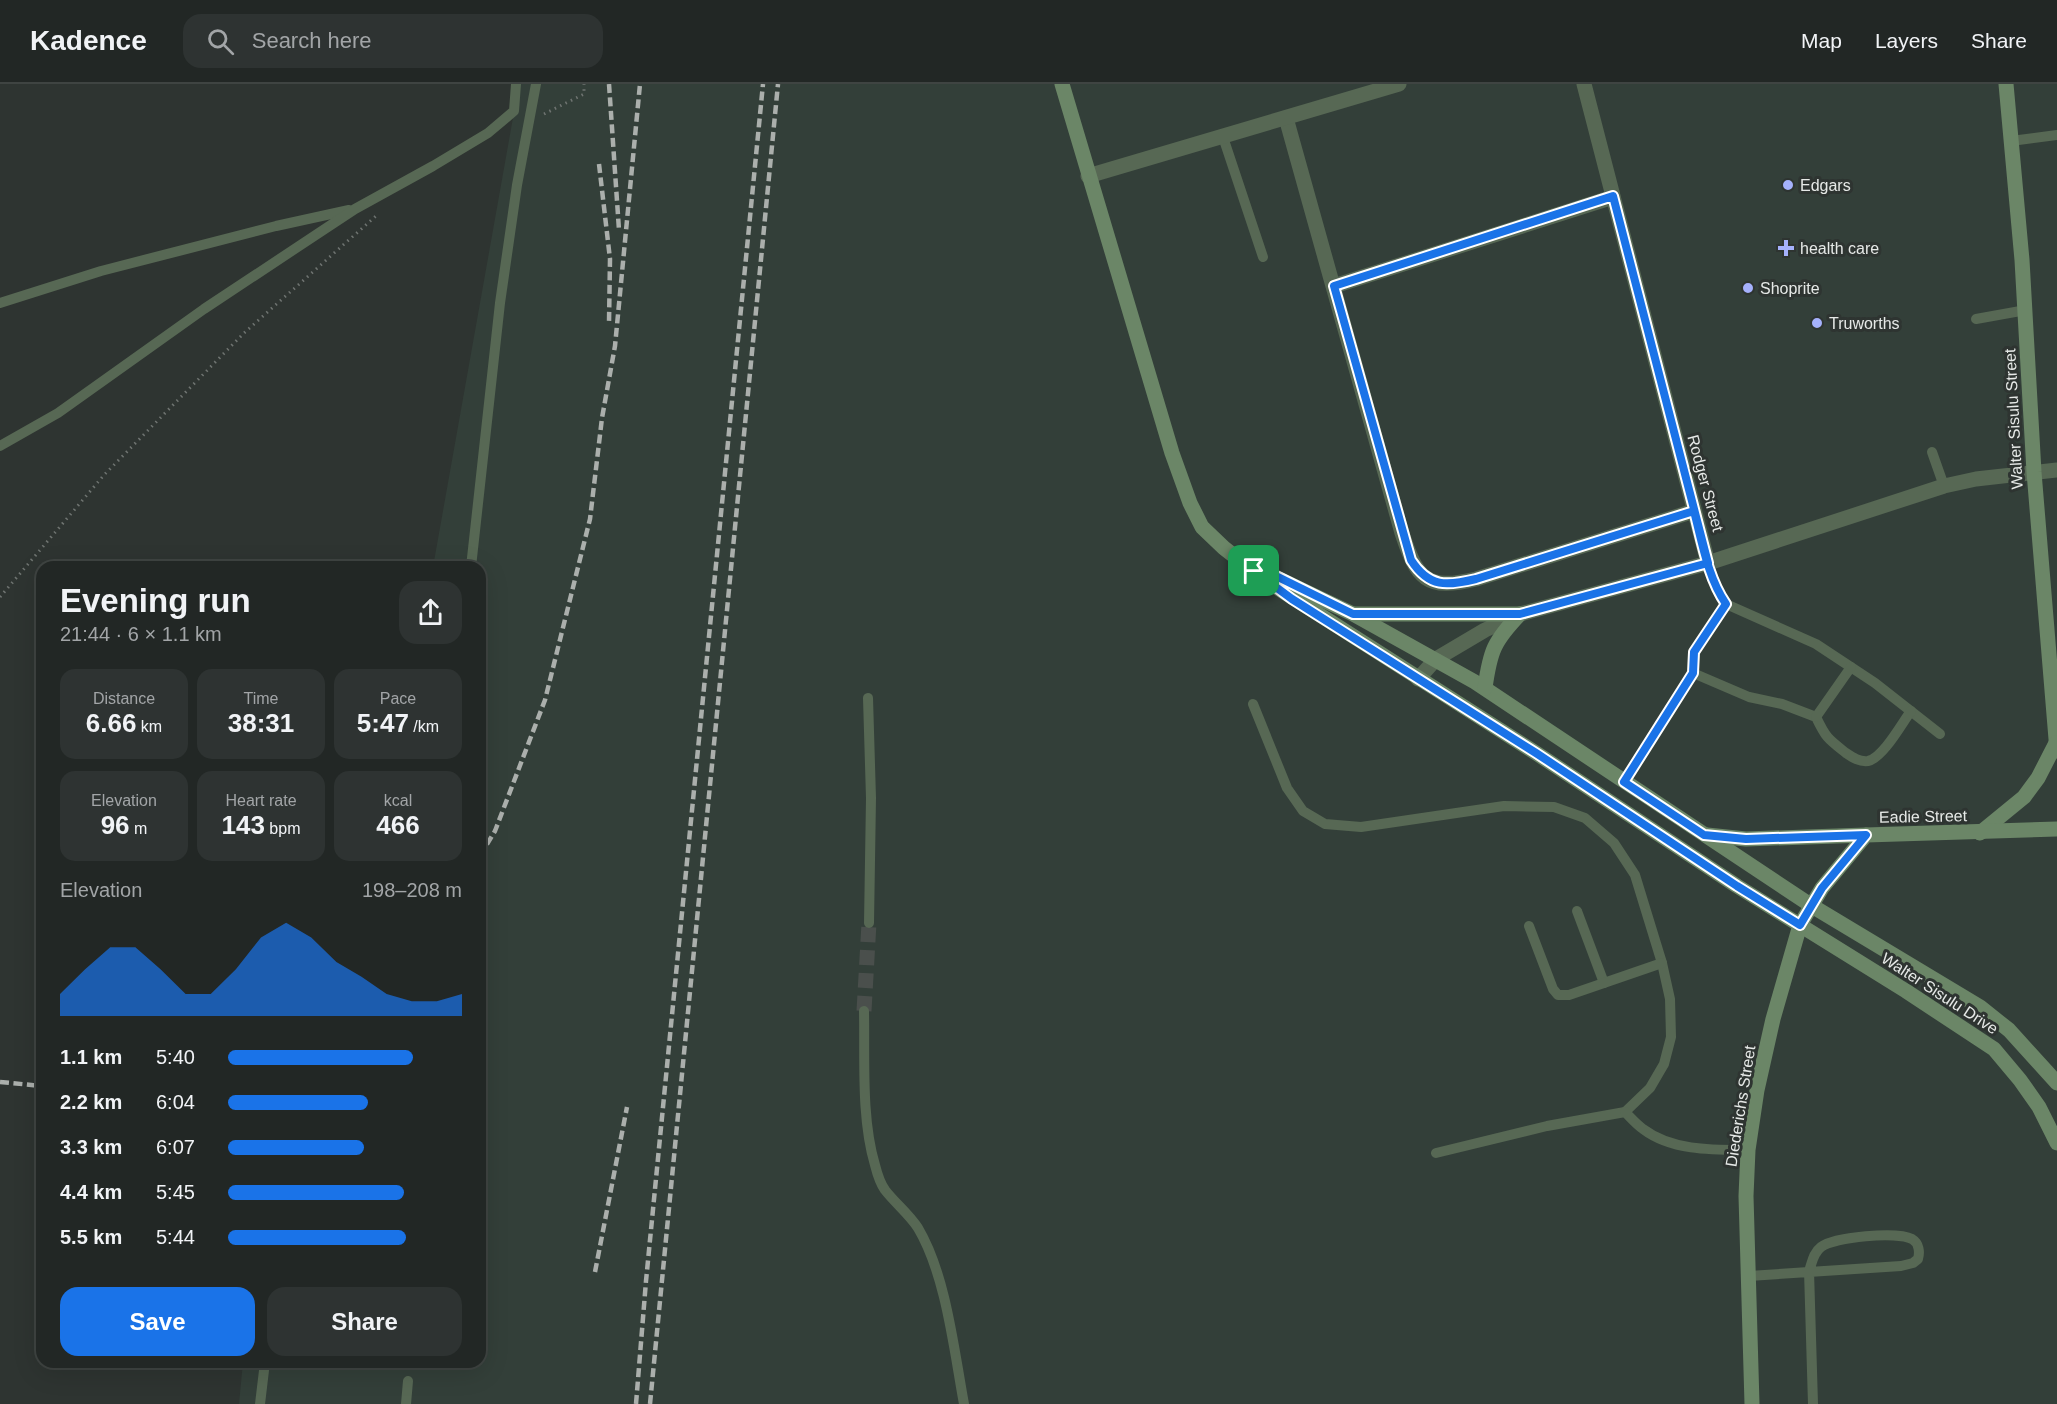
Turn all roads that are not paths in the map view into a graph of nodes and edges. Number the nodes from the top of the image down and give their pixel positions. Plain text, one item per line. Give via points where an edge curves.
1 (515, 84) edge
2 (1062, 84) edge
3 (1399, 84) edge
4 (1584, 84) edge
5 (2006, 84) edge
6 (536, 85) edge
7 (1286, 118) junction
8 (2057, 135) edge
9 (1223, 136) junction
10 (2012, 141) junction
11 (1088, 176) junction
12 (1613, 196) junction
13 (355, 209) junction
14 (1263, 257) dead end
15 (1334, 286) junction
16 (0, 303) edge
17 (2026, 310) junction
18 (1976, 319) dead end
19 (0, 446) edge
20 (1932, 452) dead end
21 (2057, 470) edge
22 (2034, 472) junction
23 (1944, 486) junction
24 (1694, 511) junction
25 (472, 561) edge
26 (1708, 563) junction
27 (1254, 571) junction
28 (1726, 604) junction
29 (1353, 614) junction
30 (1520, 614) junction
31 (1436, 659) junction
32 (1851, 667) junction
33 (1693, 673) junction
34 (1418, 679) junction
35 (1485, 688) junction
36 (868, 698) dead end
37 (1253, 704) dead end
38 (1911, 711) junction
39 (1816, 717) junction
40 (1940, 734) dead end
41 (2056, 743) edge
42 (2057, 752) edge
43 (1624, 782) junction
44 (2057, 830) edge
45 (1980, 833) junction
46 (1704, 835) junction
47 (1866, 835) junction
48 (1812, 906) junction
49 (1577, 911) dead end
50 (869, 923) tunnel mouth
51 (1800, 925) junction
52 (1528, 926) dead end
53 (1662, 963) junction
54 (1604, 983) junction
55 (864, 1011) tunnel mouth
56 (2057, 1083) edge
57 (1625, 1112) junction
58 (2057, 1143) edge
59 (1748, 1150) junction
60 (1436, 1153) dead end
61 (1809, 1271) junction
62 (1749, 1276) junction
63 (264, 1368) edge
64 (408, 1381) dead end
65 (260, 1404) edge
66 (406, 1404) edge
67 (964, 1404) edge
68 (1752, 1404) edge
69 (1814, 1404) edge

1 - 6 lane
1 - 13 lane via 514,111 488,133
2 - 11 main road, Walter Sisulu Drive
3 - 7 street
4 - 12 street, Rodger Street
5 - 10 main road, Walter Sisulu Street
6 - 25 lane via 500,303
7 - 9 street
7 - 15 street
8 - 10 lane
9 - 11 street
9 - 14 lane
10 - 17 main road, Walter Sisulu Street
11 - 27 main road, Walter Sisulu Drive via 1190,503 1202,527
12 - 15 street
12 - 24 street, Rodger Street
13 - 16 lane via 159,255
13 - 19 lane via 204,309 58,413
15 - 24 street via 1402,533 1411,560 1423,577 1431,582 1455,584 1476,579
17 - 18 lane
17 - 22 main road, Walter Sisulu Street
20 - 23 lane
21 - 22 street
22 - 23 street
22 - 41 main road, Walter Sisulu Street
23 - 26 street
24 - 26 street, Rodger Street
26 - 28 lane
26 - 30 street
27 - 29 main road, Walter Sisulu Drive via 1270,573
27 - 34 main road, Walter Sisulu Drive
28 - 32 lane via 1816,644
28 - 33 lane via 1694,652
29 - 30 main road
29 - 31 main road, Walter Sisulu Drive
30 - 31 street
30 - 35 main road via 1495,644
31 - 34 street
31 - 35 main road, Walter Sisulu Drive
32 - 38 lane
32 - 39 lane
33 - 39 lane via 1749,697
33 - 43 lane
34 - 51 main road, Walter Sisulu Drive
35 - 43 main road, Walter Sisulu Drive
36 - 50 lane
37 - 53 lane via 1287,788 1303,811 1325,824 1361,827 1504,806 1554,807 1585,818 1614,843 1635,875
38 - 39 lane via 1882,751 1866,761 1854,759 1826,738
38 - 40 lane
41 - 42 main road, Walter Sisulu Street
41 - 45 main road via 2024,797
43 - 46 main road, Walter Sisulu Drive
44 - 45 main road, Eadie Street
45 - 47 main road, Eadie Street
46 - 47 main road via 1746,839
46 - 48 main road, Walter Sisulu Drive
47 - 48 main road, Eadie Street
48 - 51 main road, Eadie Street
48 - 56 main road, Walter Sisulu Drive via 1980,1007 2009,1030
49 - 54 lane
51 - 58 main road, Walter Sisulu Drive via 1994,1049 2039,1107
51 - 59 main road, Diederichs Street via 1771,1029
52 - 54 lane via 1558,995
53 - 54 lane
53 - 57 lane via 1670,999 1671,1037 1667,1055 1650,1088
55 - 67 lane via 867,1117 875,1165 883,1188 917,1228 934,1267
57 - 59 lane via 1662,1140 1708,1150
57 - 60 lane
59 - 62 main road, Diederichs Street
61 - 61 lane via 1815,1252 1840,1239 1895,1235 1913,1240 1919,1248 1918,1259 1908,1265
61 - 62 lane
61 - 69 lane
62 - 68 main road, Diederichs Street
63 - 65 lane
64 - 66 lane

